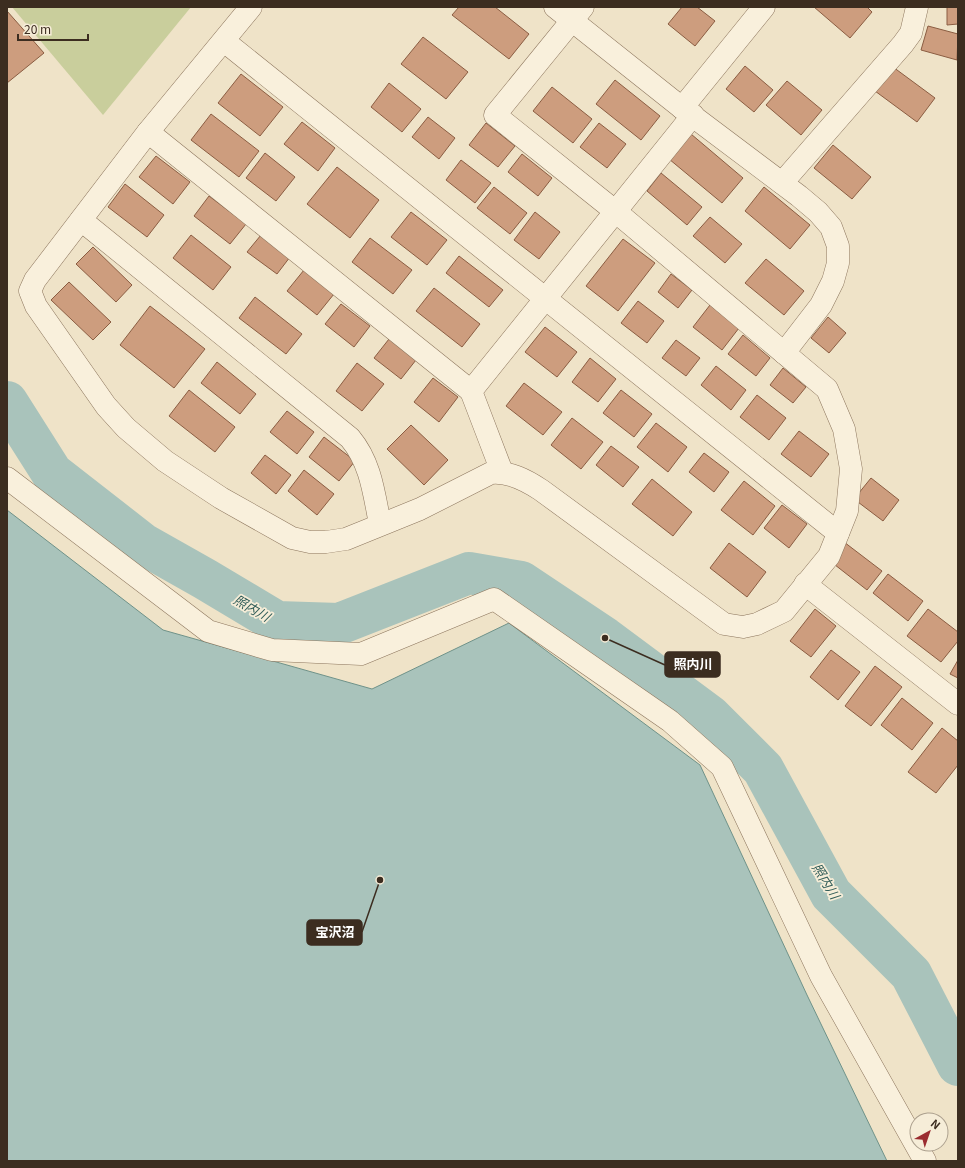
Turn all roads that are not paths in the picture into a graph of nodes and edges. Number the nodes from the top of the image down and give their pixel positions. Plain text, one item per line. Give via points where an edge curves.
1 (251, 7) edge
2 (555, 7) edge
3 (764, 7) edge
4 (917, 7) edge
5 (578, 14) edge
6 (224, 41) junction
7 (687, 111) junction
8 (148, 132) junction
9 (782, 183) junction
10 (615, 211) junction
11 (81, 220) junction
12 (545, 298) junction
13 (784, 353) junction
14 (471, 390) junction
15 (502, 472) junction
16 (7, 478) edge
17 (380, 524) junction
18 (838, 533) junction
19 (806, 584) junction
20 (958, 704) edge
21 (925, 1161) edge

1 - 6 street
2 - 5 street
3 - 7 street
4 - 9 street via 911,33 903,44
5 - 7 street
5 - 10 street via 495,115
6 - 8 street
6 - 12 street
7 - 9 street
7 - 10 street
8 - 11 street
8 - 14 street
9 - 13 street via 818,212 832,227 838,252 833,281 821,305
10 - 12 street
10 - 13 street
11 - 17 street via 350,438 360,449 372,482
11 - 17 street via 35,280 30,291 36,306 106,406 126,428 165,461 221,498 292,538 310,542 346,539
12 - 14 street
12 - 18 street
13 - 18 street via 827,389 844,429 851,469 847,511
14 - 15 street
15 - 17 street via 491,473 427,506
15 - 19 street via 531,483 724,624 743,627 764,621 784,611
16 - 21 street via 208,631 272,650 361,654 494,599 670,722 722,767 821,976
18 - 19 street via 829,556
19 - 20 street

